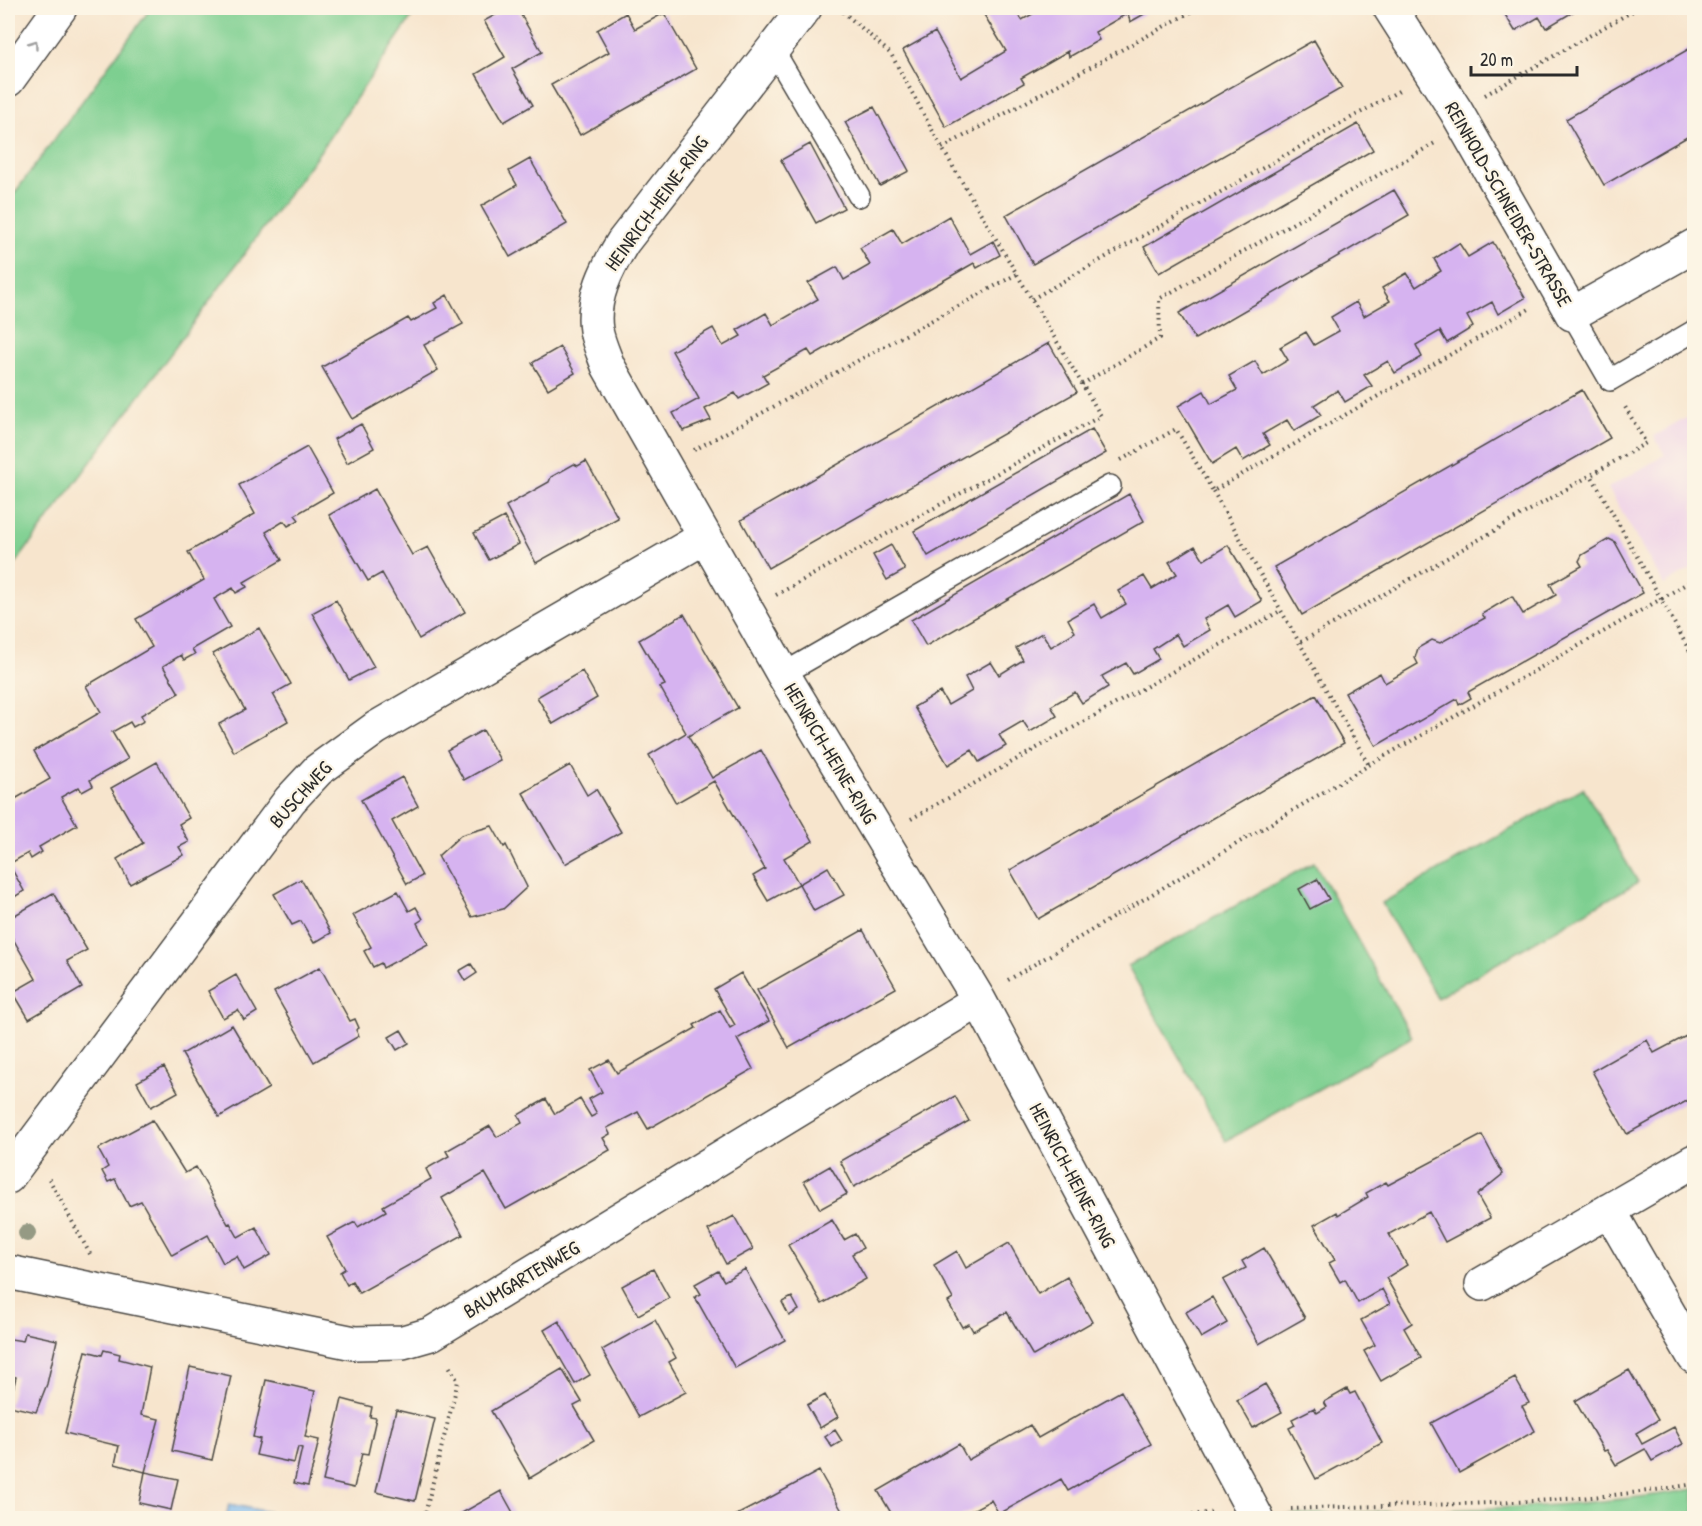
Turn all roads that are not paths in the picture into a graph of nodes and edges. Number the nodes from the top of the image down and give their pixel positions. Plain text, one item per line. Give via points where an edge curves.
1 (60, 8) edge
2 (805, 8) edge
3 (1390, 8) edge
4 (772, 48) junction
5 (8, 80) edge
6 (859, 196) dead end
7 (1695, 246) edge
8 (1572, 314) junction
9 (1695, 331) edge
10 (1110, 486) road end
11 (705, 537) junction
12 (783, 674) junction
13 (979, 1000) junction
14 (1695, 1161) edge
15 (8, 1177) edge
16 (1609, 1210) junction
17 (8, 1272) edge
18 (1482, 1284) dead end
19 (1695, 1357) edge
20 (1254, 1513) edge

5 -> 1 main road
2 - 4 main road, HEINRICH-HEINE-RING
3 - 8 main road, REINHOLD-SCHNEIDER-STRASSE via 1460,119
4 - 6 lane
4 - 11 main road, HEINRICH-HEINE-RING via 622,242 604,272 597,303 596,330 608,366
7 - 8 main road, REINHOLD-SCHNEIDER-STRASSE
8 - 9 lane via 1610,380
10 - 12 lane
11 - 12 main road, HEINRICH-HEINE-RING
11 - 15 main road, BUSCHWEG via 376,728 318,770 290,800
12 - 13 main road, HEINRICH-HEINE-RING
13 - 17 main road, BAUMGARTENWEG via 431,1334 403,1342 354,1343
13 - 20 main road, HEINRICH-HEINE-RING
14 - 16 main road
16 - 18 main road
16 - 19 main road

